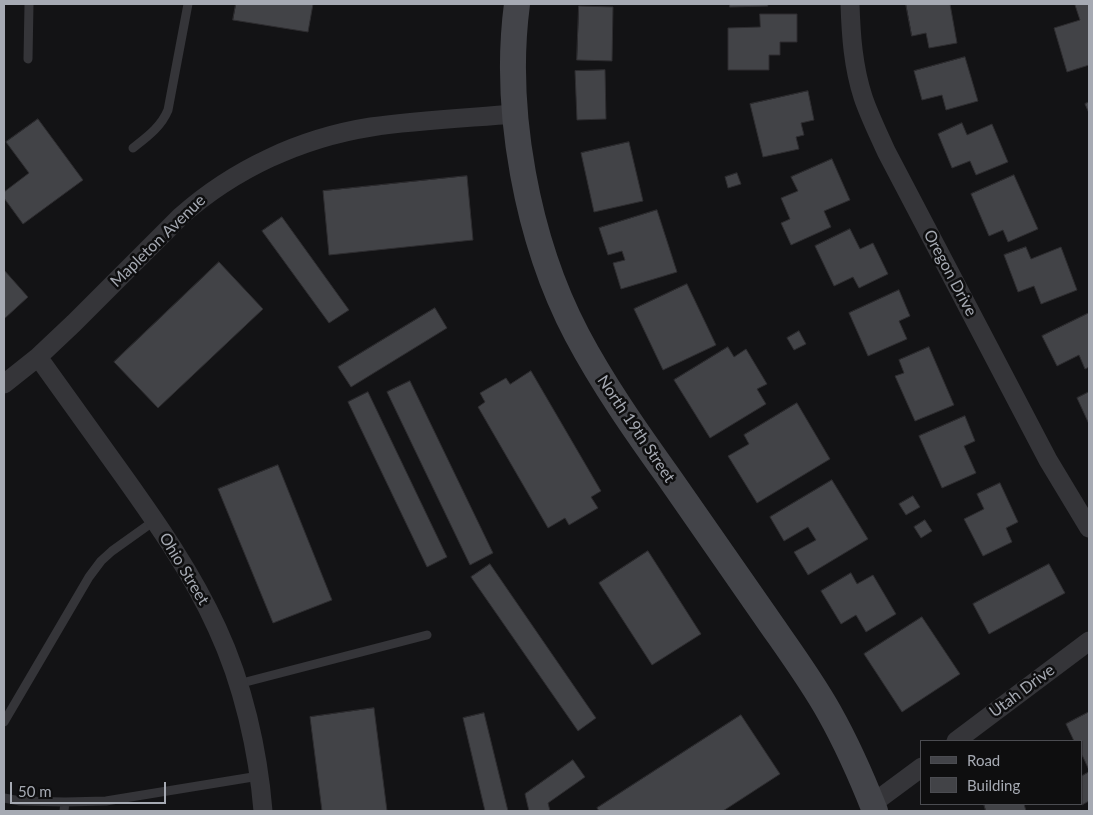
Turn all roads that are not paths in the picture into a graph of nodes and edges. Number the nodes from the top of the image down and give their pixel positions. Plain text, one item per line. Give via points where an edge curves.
1 (29, 4) edge
2 (188, 4) edge
3 (517, 4) edge
4 (850, 4) edge
5 (28, 59) dead end
6 (515, 114) junction
7 (133, 148) dead end
8 (38, 357) junction
9 (4, 384) edge
10 (154, 521) junction
11 (1089, 528) edge
12 (427, 635) dead end
13 (1089, 641) edge
14 (238, 684) junction
15 (4, 722) edge
16 (957, 740) edge
17 (920, 769) edge
18 (259, 776) junction
19 (4, 798) edge
20 (64, 807) edge
21 (873, 808) edge
22 (262, 811) edge

1 - 5 lane
2 - 7 lane via 168,110 157,128
3 - 6 street, North 19th Street via 513,79
4 - 11 street, Oregon Drive via 856,70 873,123 1048,460
6 - 8 street, Mapleton Avenue via 362,129 301,145 253,166 213,189 181,216
6 - 21 street, North 19th Street via 522,166 537,232 576,333 632,425 814,688 842,736
8 - 9 street, Mapleton Avenue
8 - 10 street, Ohio Street
10 - 14 street, Ohio Street via 218,629
10 - 15 lane via 112,551 89,577
12 - 14 lane
13 - 16 street, Utah Drive
14 - 18 street, Ohio Street
17 - 21 street
18 - 20 lane
18 - 22 street, Ohio Street
19 - 20 lane

